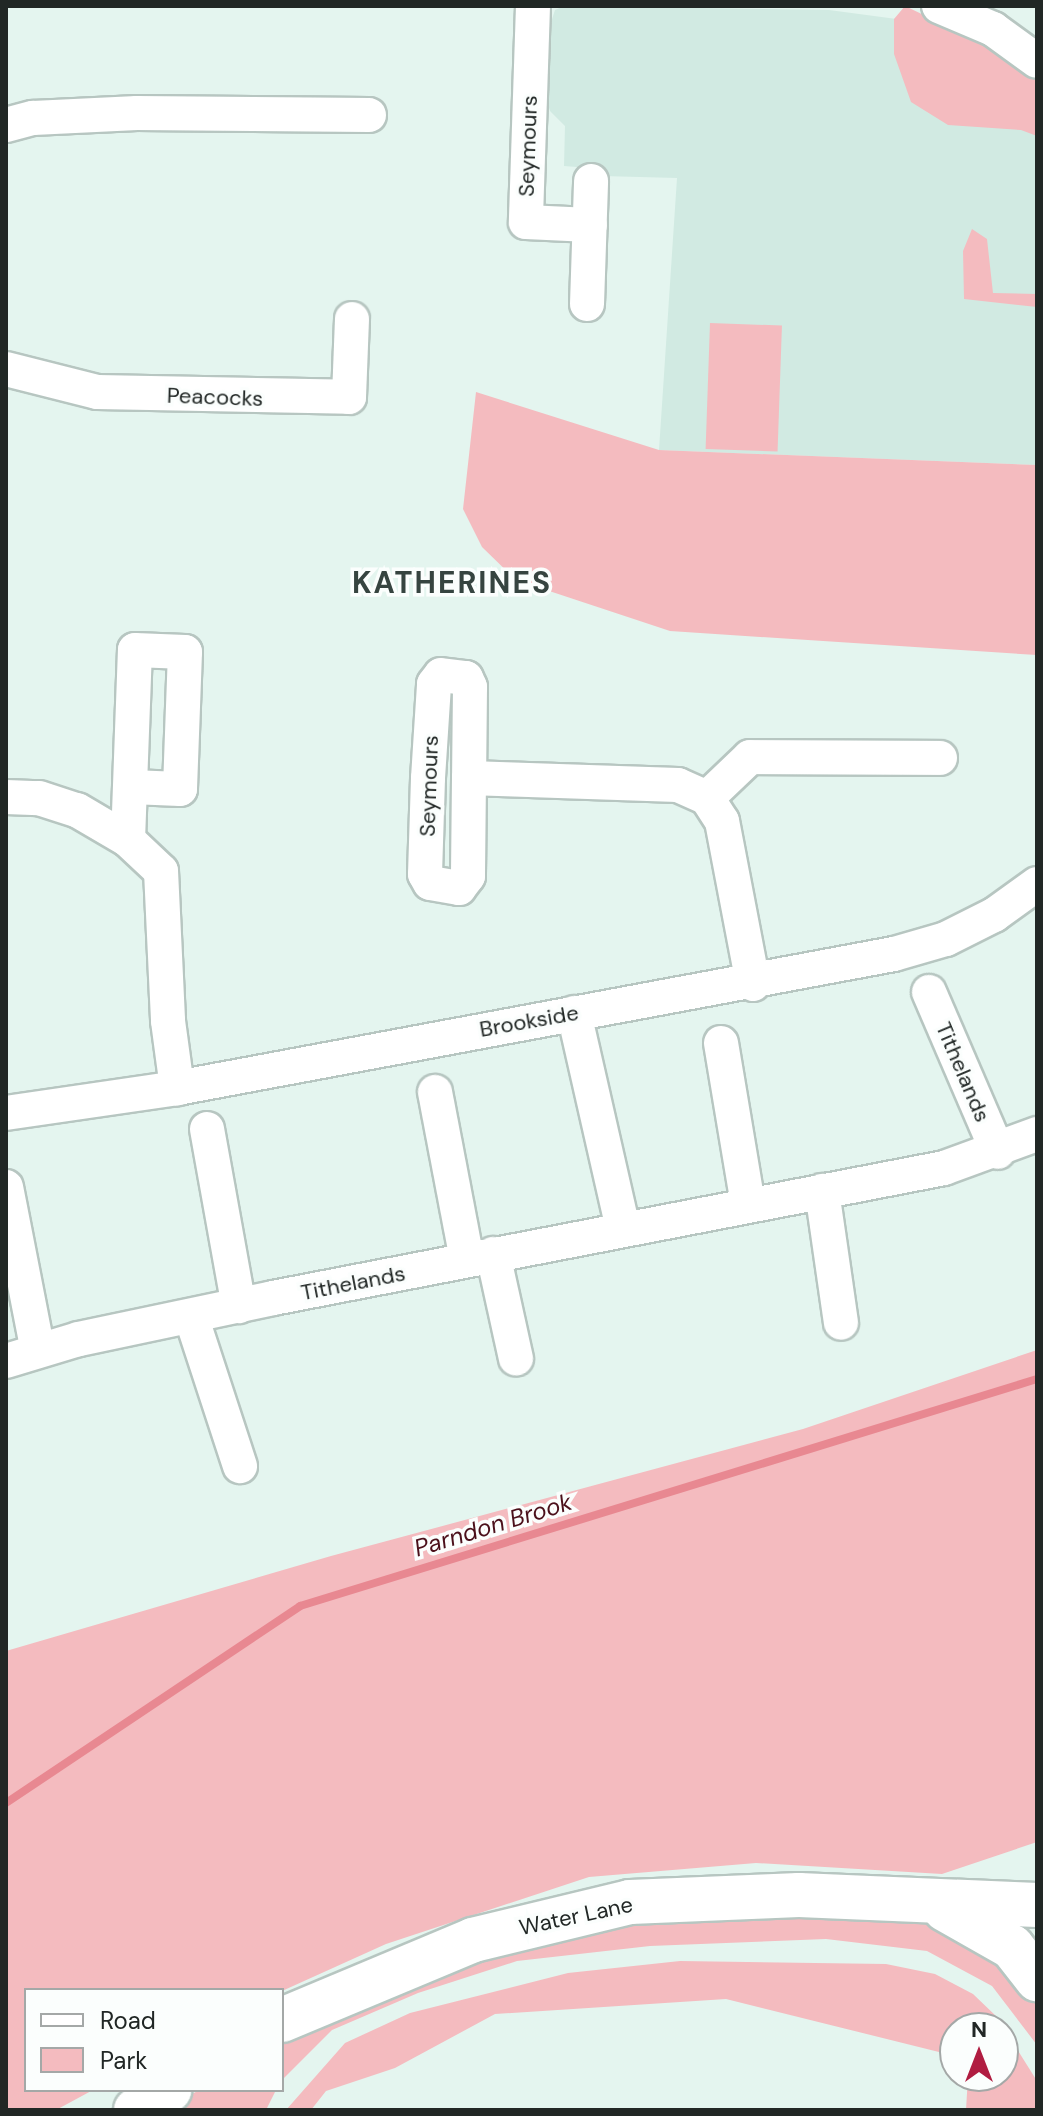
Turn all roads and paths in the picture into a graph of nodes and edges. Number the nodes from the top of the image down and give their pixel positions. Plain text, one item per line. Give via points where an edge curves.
1 (533, 6) edge
2 (939, 6) edge
3 (1037, 61) edge
4 (369, 115) dead end
5 (6, 125) edge
6 (591, 181) dead end
7 (590, 225) junction
8 (587, 304) dead end
9 (352, 319) dead end
10 (6, 369) edge
11 (940, 758) dead end
12 (469, 778) junction
13 (131, 787) dead end
14 (6, 797) edge
15 (707, 798) junction
16 (128, 840) junction
17 (1037, 884) edge
18 (753, 984) junction
19 (929, 992) dead end
20 (574, 1013) junction
21 (721, 1043) dead end
22 (177, 1088) junction
23 (435, 1092) dead end
24 (6, 1113) edge
25 (207, 1129) dead end
26 (1037, 1134) edge
27 (998, 1152) junction
28 (6, 1187) edge
29 (822, 1191) junction
30 (748, 1205) junction
31 (623, 1228) junction
32 (480, 1257) junction
33 (239, 1306) junction
34 (191, 1316) junction
35 (841, 1323) dead end
36 (22, 1356) edge
37 (516, 1359) dead end
38 (240, 1466) dead end
39 (935, 1904) junction
40 (1037, 1905) edge
41 (1037, 1979) edge
42 (284, 2019) edge
43 (166, 2092) edge
44 (136, 2110) edge

1 - 7 street, Seymours via 526,222
2 - 3 street via 993,29
4 - 5 street via 137,113 33,118
6 - 7 street
7 - 8 street
9 - 10 street, Peacocks via 349,397 97,392
11 - 15 street via 750,757
12 - 12 street, Seymours via 470,687 466,678 441,675 434,684 428,778 425,874 430,883 459,888 468,876
12 - 15 street, Seymours via 678,785
13 - 16 street
14 - 16 street via 65,804
15 - 18 street via 722,821
16 - 22 street via 161,871 168,1021
17 - 18 street, Brookside via 994,915 946,939
18 - 20 street, Brookside
19 - 27 street, Tithelands
20 - 22 street, Brookside
20 - 31 street
21 - 30 street
22 - 24 street, Brookside
23 - 32 street
25 - 33 street
26 - 27 street, Tithelands
27 - 29 street, Tithelands
28 - 36 street, Tithelands
29 - 30 street, Tithelands
29 - 35 street
30 - 31 street, Tithelands
31 - 32 street, Tithelands
32 - 33 street, Tithelands
32 - 37 street
33 - 34 street, Tithelands
34 - 36 street, Tithelands
34 - 38 street
39 - 40 main road, Water Lane
39 - 41 main road, Water Lane via 1012,1947
39 - 42 main road, Water Lane via 799,1895 630,1902 473,1940
43 - 44 main road

